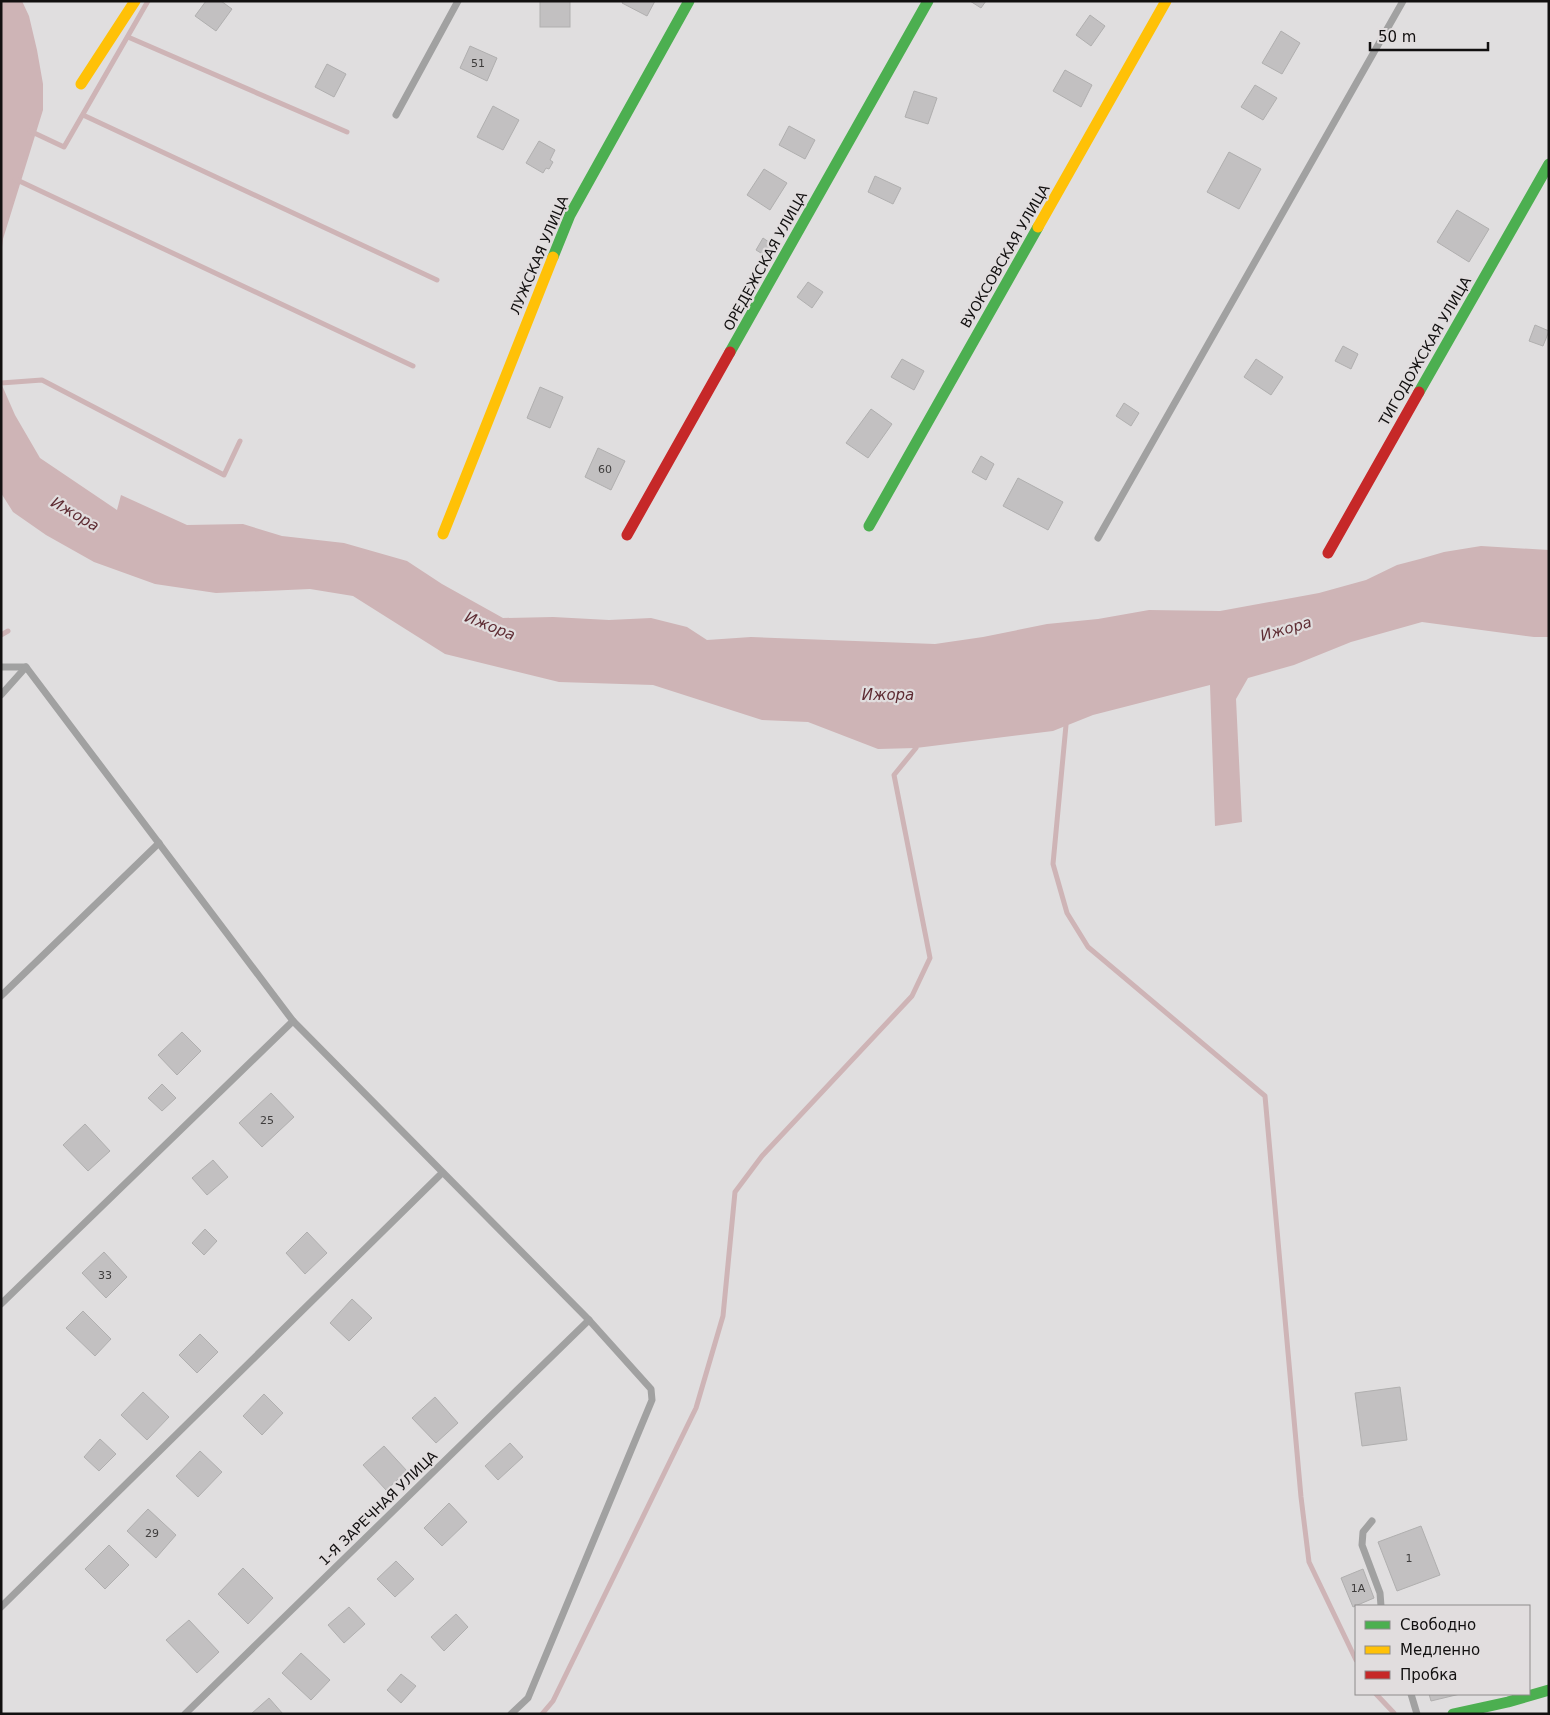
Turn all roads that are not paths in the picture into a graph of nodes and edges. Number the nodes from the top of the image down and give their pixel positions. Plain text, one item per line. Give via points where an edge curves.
1 (135, 1) edge
2 (458, 1) edge
3 (689, 1) edge
4 (928, 1) edge
5 (1166, 1) edge
6 (1403, 1) edge
7 (80, 84) dead end
8 (396, 115) dead end
9 (1549, 164) edge
10 (869, 526) dead end
11 (443, 534) dead end
12 (627, 535) dead end
13 (1098, 538) dead end
14 (1328, 553) dead end
15 (1, 667) edge
16 (26, 667) junction
17 (1, 695) edge
18 (159, 842) junction
19 (1, 996) edge
20 (293, 1021) junction
21 (442, 1173) junction
22 (1, 1304) edge
23 (589, 1320) junction
24 (1372, 1521) dead end
25 (1381, 1605) edge
26 (1, 1607) edge
27 (1549, 1690) edge
28 (1411, 1695) edge
29 (1529, 1695) edge
30 (1530, 1695) edge
31 (185, 1714) edge
32 (512, 1714) edge
33 (1417, 1714) edge
34 (1453, 1714) edge

1 - 7 street
2 - 8 lane
3 - 11 street, ЛУЖСКАЯ УЛИЦА via 570,215
4 - 12 street, ОРЕДЕЖСКАЯ УЛИЦА
5 - 10 street, ВУОКСОВСКАЯ УЛИЦА
6 - 13 lane
9 - 14 street, ТИГОДОЖСКАЯ УЛИЦА
15 - 16 lane
16 - 17 lane
16 - 18 lane
18 - 19 lane
18 - 20 lane
20 - 21 lane
20 - 22 lane
21 - 23 lane
21 - 26 lane
23 - 31 lane, 1-Я ЗАРЕЧНАЯ УЛИЦА
23 - 32 lane via 651,1389 652,1400 528,1698
24 - 25 lane via 1363,1532 1362,1545 1380,1593
27 - 30 street
28 - 33 lane
29 - 34 street

